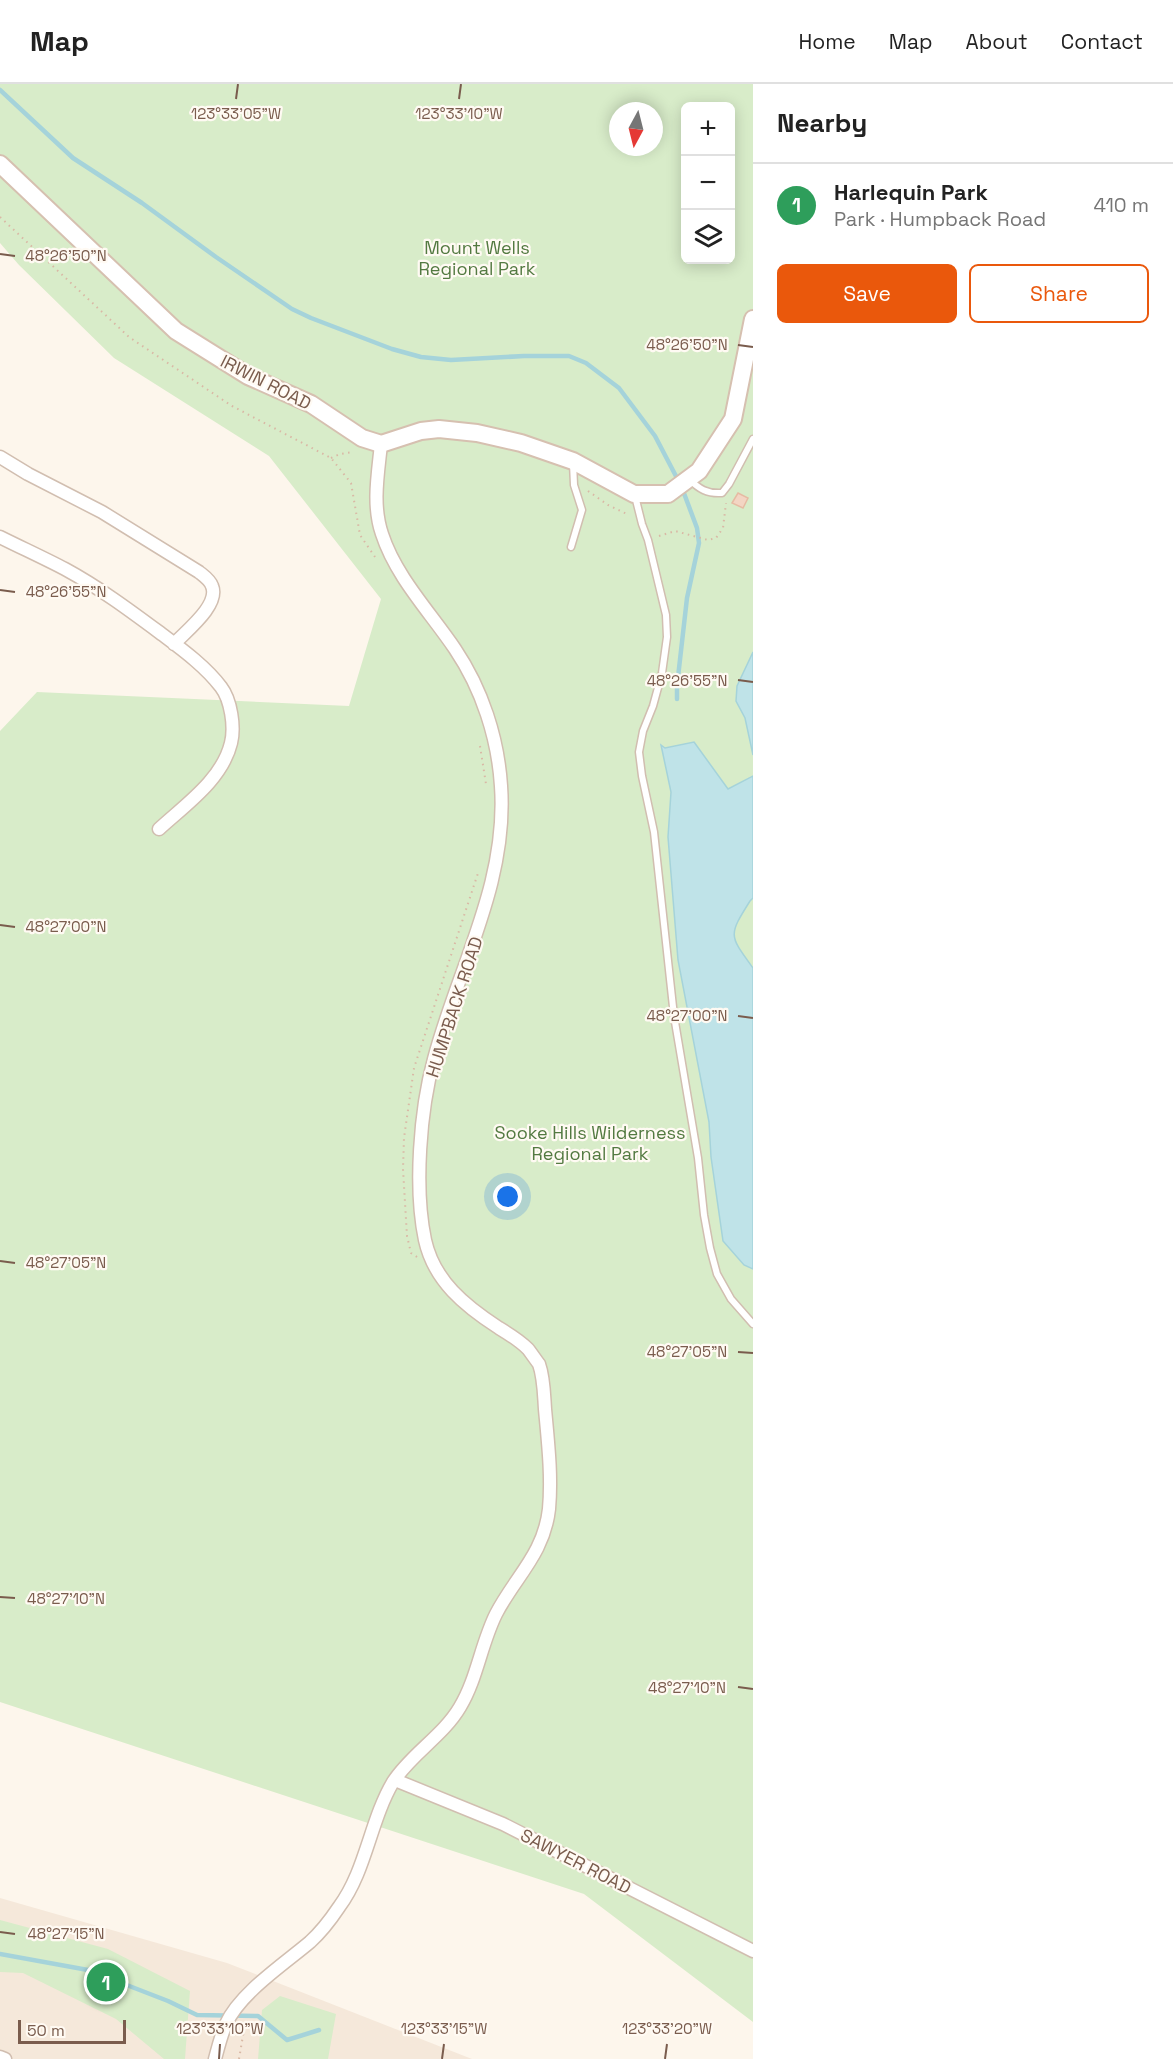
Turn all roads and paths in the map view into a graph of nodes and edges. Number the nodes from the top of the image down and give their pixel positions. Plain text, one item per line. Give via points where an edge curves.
1 (0, 164) edge
2 (0, 217) edge
3 (753, 319) edge
4 (753, 439) edge
5 (381, 444) junction
6 (0, 457) edge
7 (573, 461) junction
8 (689, 478) junction
9 (574, 485) junction
10 (722, 493) junction
11 (634, 494) junction
12 (630, 519) dead end
13 (0, 537) edge
14 (648, 540) junction
15 (571, 547) dead end
16 (378, 561) dead end
17 (174, 644) junction
18 (480, 741) dead end
19 (487, 792) dead end
20 (159, 830) dead end
21 (479, 870) dead end
22 (430, 1255) junction
23 (753, 1324) edge
24 (395, 1780) junction
25 (753, 1951) edge
26 (247, 2014) dead end
27 (0, 2057) edge
28 (5, 2059) edge
29 (215, 2059) edge
30 (238, 2059) edge

1 - 5 street, IRWIN ROAD via 176,331 248,376 311,404 362,438
2 - 16 path via 129,337 232,406 331,458 351,483 360,535
3 - 8 street via 733,419 699,471
4 - 10 lane
5 - 7 street via 439,429 511,441
5 - 22 street, HUMPBACK ROAD via 376,489 382,536 476,685 488,716 501,786 498,852 481,922 433,1060 428,1090 420,1170 425,1240
6 - 17 street via 102,512 210,581 211,602
7 - 9 lane
7 - 11 street
8 - 10 lane via 700,489
8 - 11 street via 668,494
9 - 12 path via 629,514
9 - 15 lane via 582,510
10 - 14 path via 726,500 723,528 716,538 708,540 675,531
11 - 14 lane
13 - 17 street via 99,590
14 - 23 lane via 666,615 667,637 662,673 639,752 654,832 674,1016 710,1248 717,1274
17 - 20 street via 222,687 232,721 232,742 214,777
18 - 19 path
21 - 22 path via 425,1031 409,1102 403,1169 407,1239 414,1257
22 - 24 street, HUMPBACK ROAD via 452,1292 528,1348 538,1363 549,1453 549,1511 544,1535 498,1611 458,1710
24 - 25 street, SAWYER ROAD via 503,1824
24 - 29 street, HUMPBACK ROAD via 348,1894 313,1939 238,2005 226,2022
26 - 30 path
27 - 28 street

